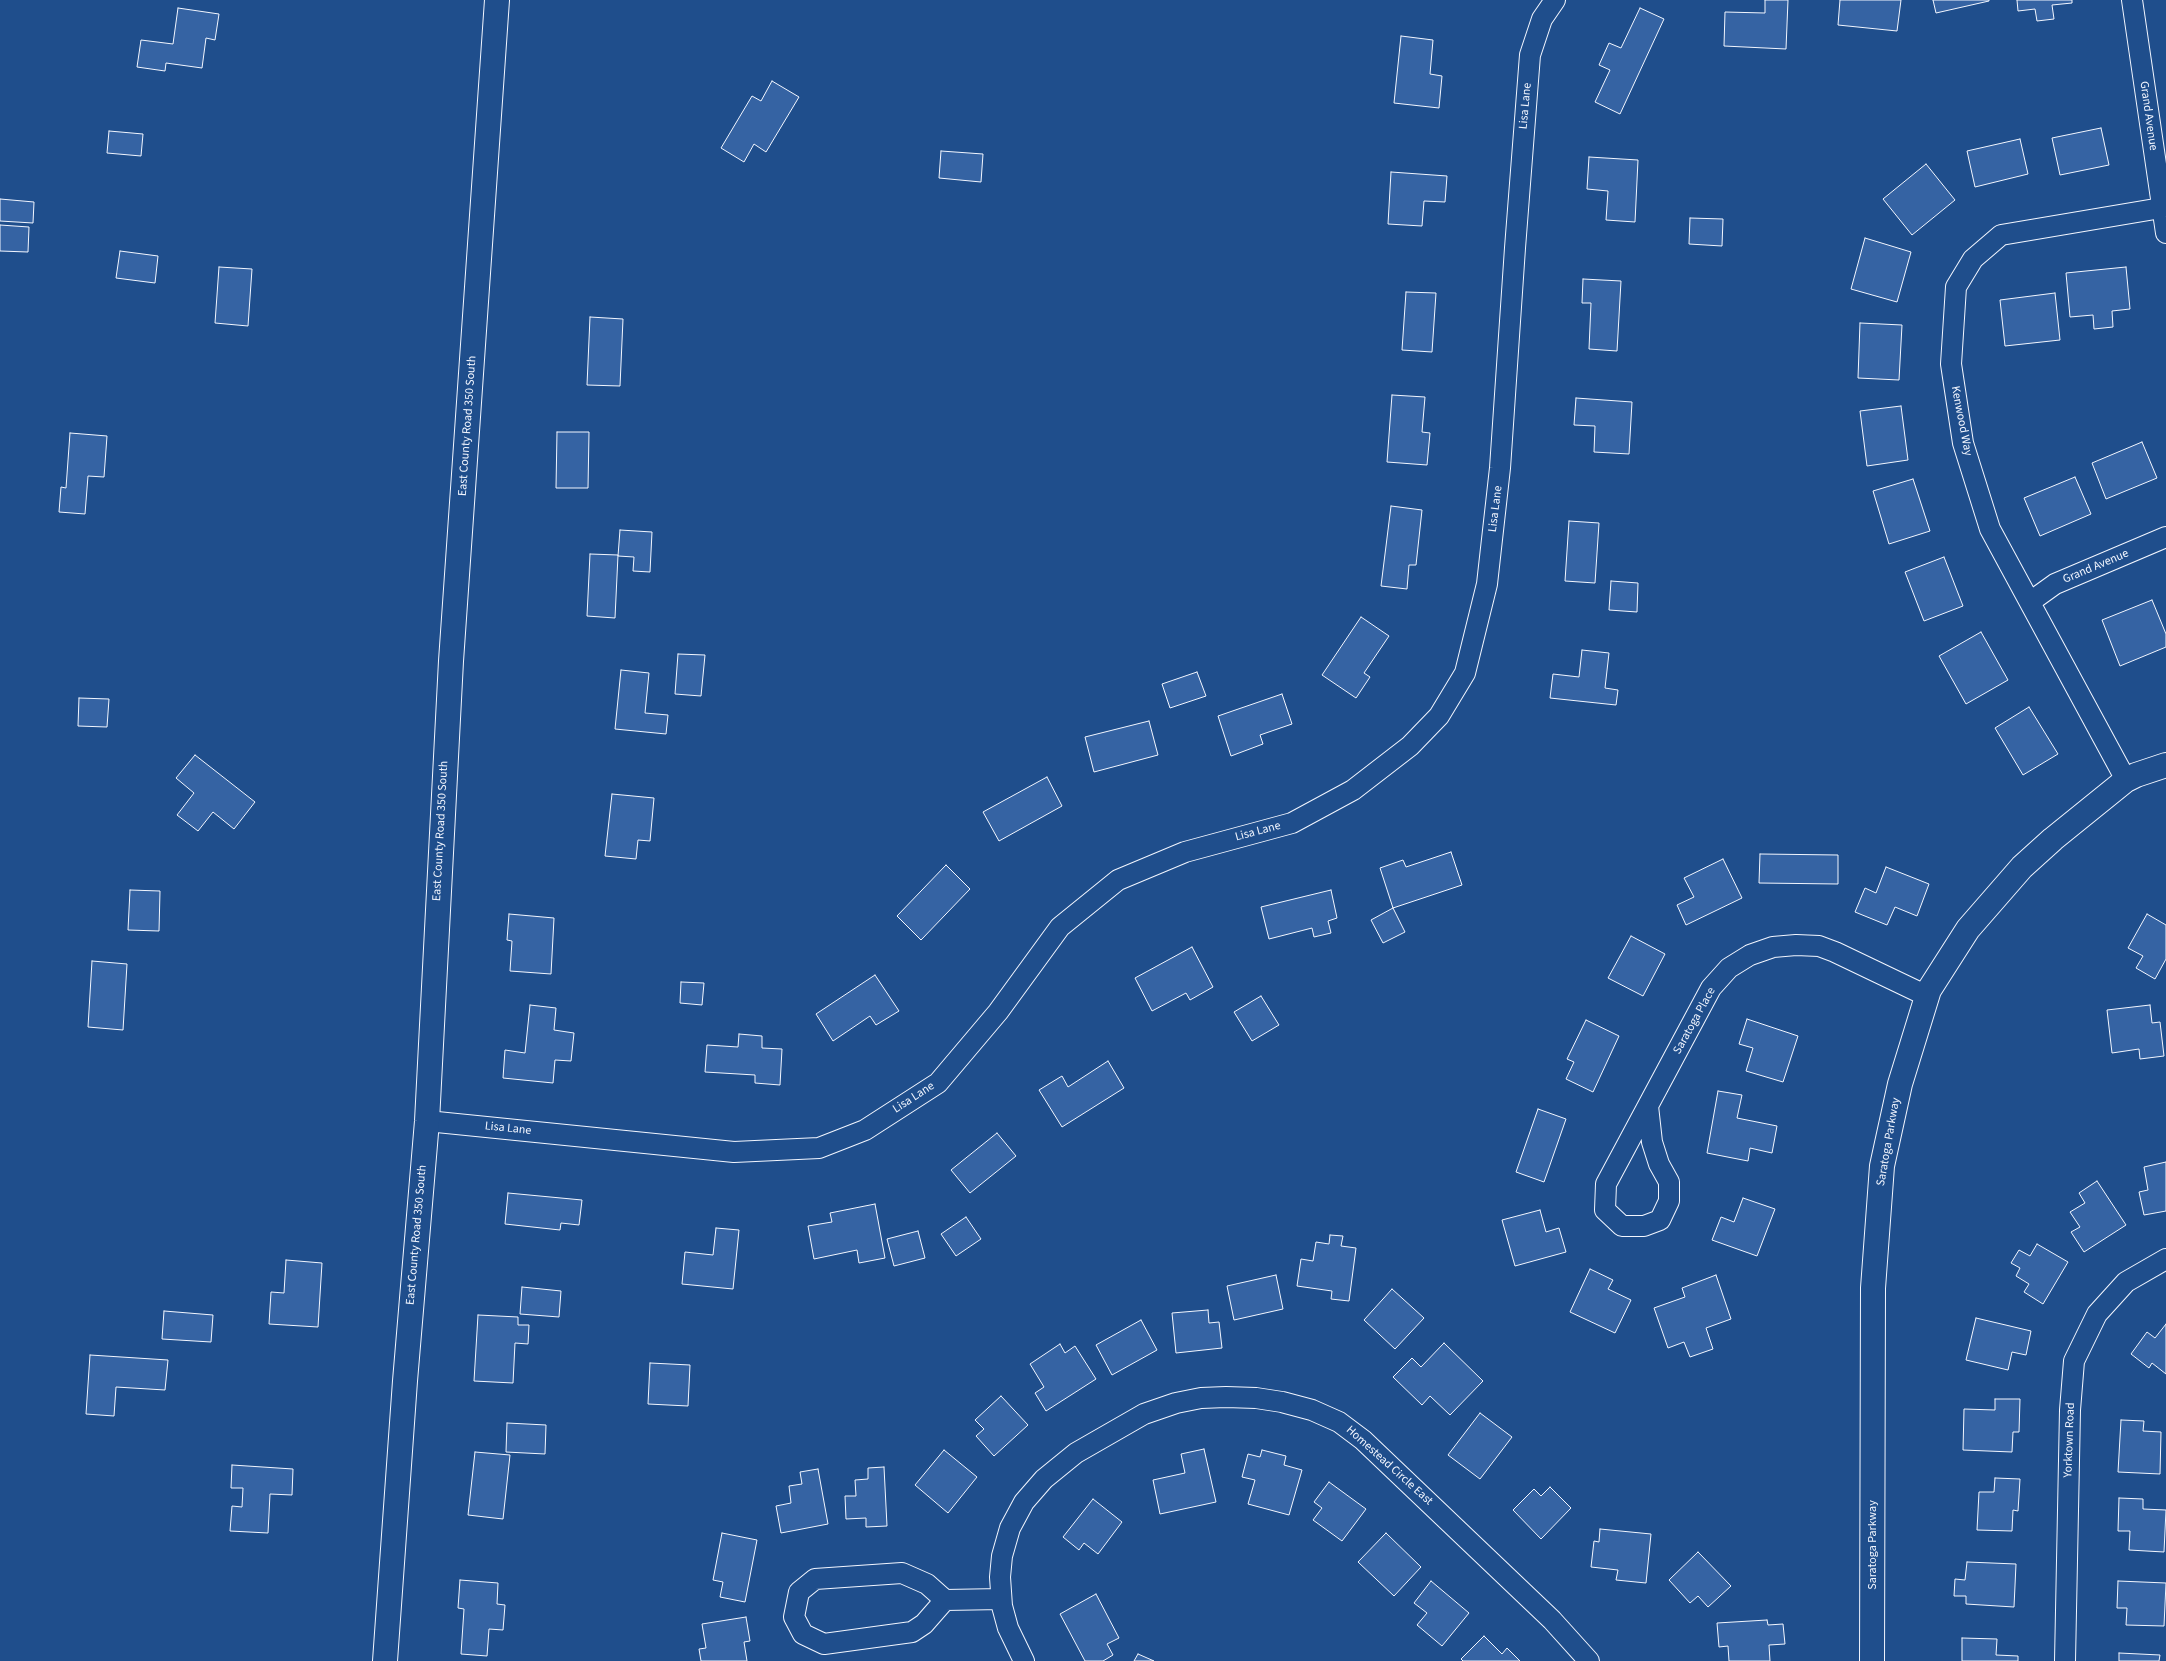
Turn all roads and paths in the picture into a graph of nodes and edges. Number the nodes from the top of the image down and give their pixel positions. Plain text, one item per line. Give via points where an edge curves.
1 (497, 0) edge
2 (1555, 0) edge
3 (2132, 0) edge
4 (2161, 208) junction
5 (2166, 232) edge
6 (2166, 537) edge
7 (2030, 602) junction
8 (2166, 765) edge
9 (2126, 780) junction
10 (1927, 996) junction
11 (1648, 1106) junction
12 (427, 1121) junction
13 (2166, 1259) edge
14 (1001, 1599) junction
15 (945, 1600) junction
16 (385, 1661) edge
17 (1024, 1661) edge
18 (1589, 1661) edge
19 (1872, 1661) edge
20 (2065, 1661) edge

1 - 12 street, East County Road 350 South via 452,652
2 - 12 street, Lisa Lane via 1542,19 1530,55 1500,468 1487,584 1465,673 1439,716 1410,746 1353,790 1292,824 1185,852 1118,880 1060,927 998,1012 938,1083 865,1130 819,1148 734,1152
3 - 4 street, Grand Avenue
4 - 5 street, Grand Avenue
4 - 7 street, Kenwood Way via 2001,235 1973,259 1956,287 1951,364 1963,443 1990,530
6 - 7 street, Grand Avenue via 2055,584
7 - 9 street, Kenwood Way
8 - 9 street, Saratoga Parkway
9 - 10 street, Saratoga Parkway via 2053,839 1994,897 1949,957
10 - 11 street, Saratoga Place via 1819,946 1773,947 1750,955 1729,968 1711,988
10 - 19 street, Saratoga Parkway via 1900,1084 1882,1166 1873,1288
11 - 11 street, Saratoga Place via 1606,1184 1605,1210 1622,1226 1644,1226 1660,1220 1669,1201 1669,1182 1652,1142
12 - 16 street, East County Road 350 South
13 - 20 street, Yorktown Road via 2126,1282 2097,1314 2074,1361 2070,1410
14 - 15 street
14 - 17 street, Homestead Circle East via 1008,1628
14 - 18 street, Homestead Circle East via 1002,1556 1010,1528 1024,1502 1044,1479 1076,1453 1144,1414 1176,1403 1201,1398 1256,1398 1312,1410 1339,1422 1363,1440 1552,1620
15 - 15 street via 924,1624 912,1632 824,1644 803,1634 794,1617 799,1592 815,1579 902,1573 927,1584

